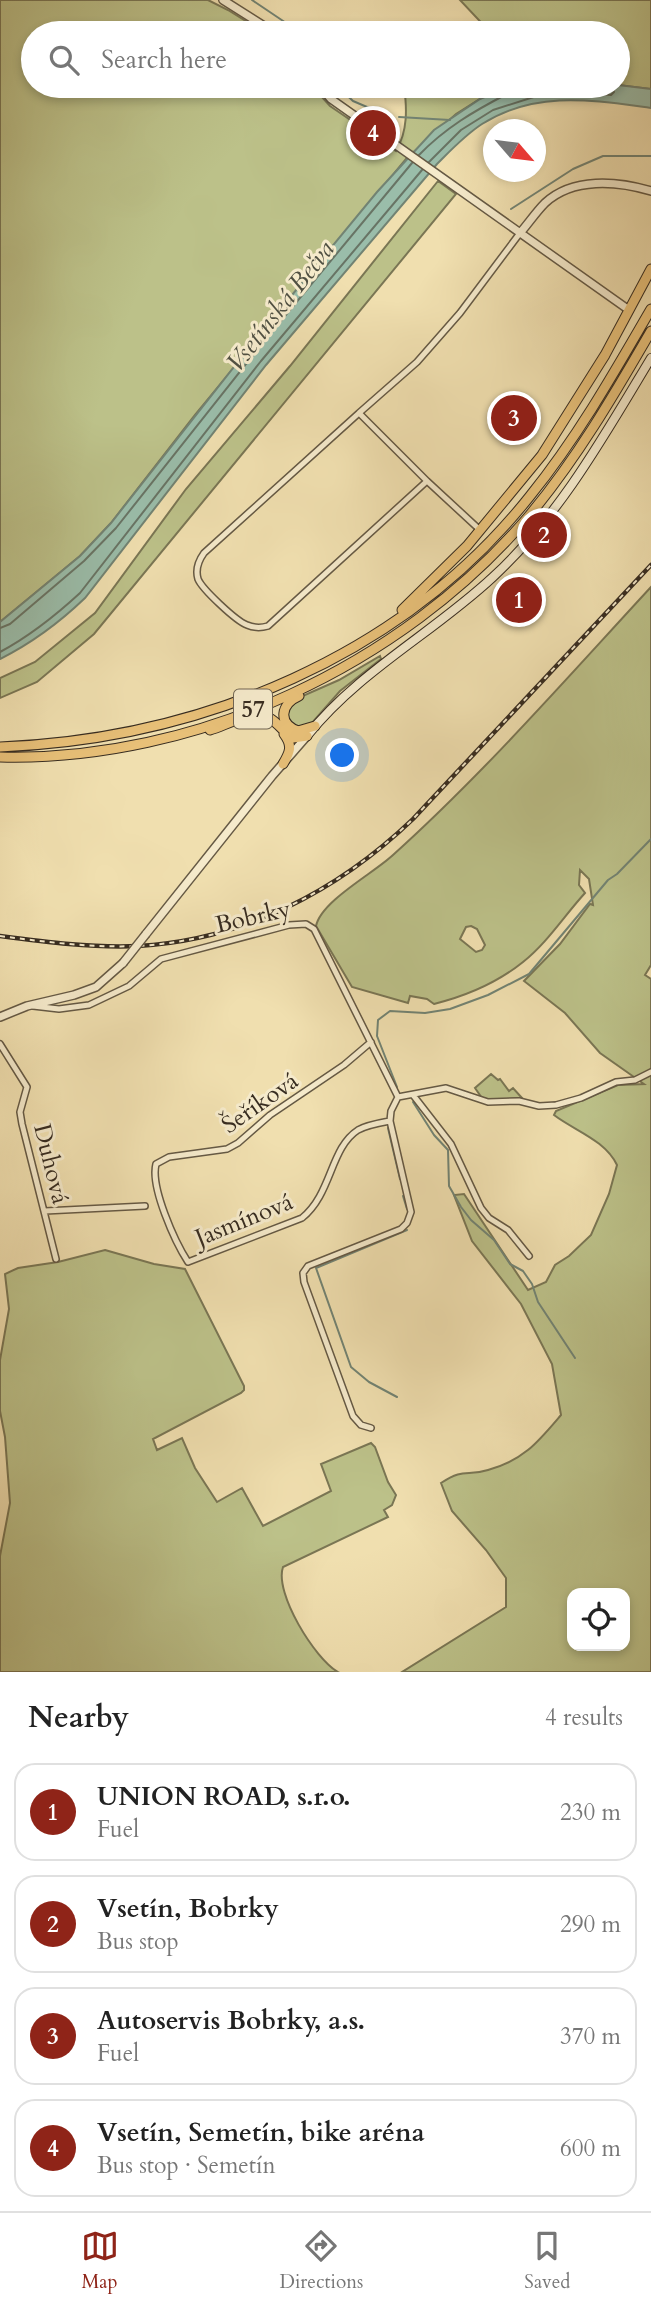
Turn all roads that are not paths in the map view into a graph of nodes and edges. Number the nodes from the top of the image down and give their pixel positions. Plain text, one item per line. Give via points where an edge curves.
1 (223, 0) edge
2 (256, 21) edge
3 (330, 98) edge
4 (651, 191) edge
5 (520, 233) junction
6 (651, 269) edge
7 (651, 309) edge
8 (629, 310) junction
9 (651, 331) edge
10 (651, 358) edge
11 (359, 413) junction
12 (427, 481) junction
13 (480, 530) junction
14 (357, 660) junction
15 (323, 665) junction
16 (315, 726) joint
17 (281, 729) junction
18 (300, 738) junction
19 (143, 743) junction
20 (0, 747) edge
21 (0, 757) edge
22 (283, 764) junction
23 (27, 1006) junction
24 (0, 1017) edge
25 (371, 1042) junction
26 (0, 1044) edge
27 (651, 1072) edge
28 (412, 1095) junction
29 (398, 1097) junction
30 (390, 1121) junction
31 (145, 1206) dead end
32 (45, 1211) junction
33 (529, 1256) dead end
34 (56, 1259) dead end
35 (188, 1262) joint
36 (371, 1428) dead end

1 - 2 street
3 - 5 street
4 - 5 street via 610,183 568,189 544,204
5 - 8 street
5 - 11 street via 417,362
6 - 8 highway
7 - 15 highway, 57 via 565,449 494,537 419,605
8 - 13 highway via 561,428
9 - 14 highway, 57 via 567,467 527,518 446,598
10 - 16 main road via 584,469 528,541 473,595 348,692
11 - 12 street
11 - 12 street via 204,553 197,569 204,587 242,622 268,626
12 - 13 street
13 - 15 highway via 405,608
14 - 18 highway via 288,702 284,718
14 - 19 highway, 57 via 257,707
15 - 20 highway, 57 via 252,696 141,730
16 - 18 highway
17 - 18 highway
17 - 19 highway via 257,715 195,734
17 - 22 highway via 291,744
18 - 22 street, Bobrky
19 - 21 highway, 57 via 95,753
22 - 23 street, Bobrky, bridge via 123,963 96,987
23 - 24 street, Bobrky
23 - 25 street, Bobrky via 59,1009 89,1005 128,986 161,959 306,924 322,942
25 - 29 street, Bobrky
25 - 35 street, Šeříková via 238,1143 227,1149 169,1157 156,1164 155,1182
26 - 32 street, Duhová via 27,1087 20,1112
27 - 28 street via 556,1105 488,1102 446,1088
28 - 29 street
28 - 33 street via 451,1144 481,1208 508,1230
29 - 30 street
30 - 35 street, Jasmínová via 367,1126 350,1137 316,1206 302,1218
30 - 36 street via 411,1212 407,1223 308,1266 303,1273 353,1416
31 - 32 street
32 - 34 street, Duhová

